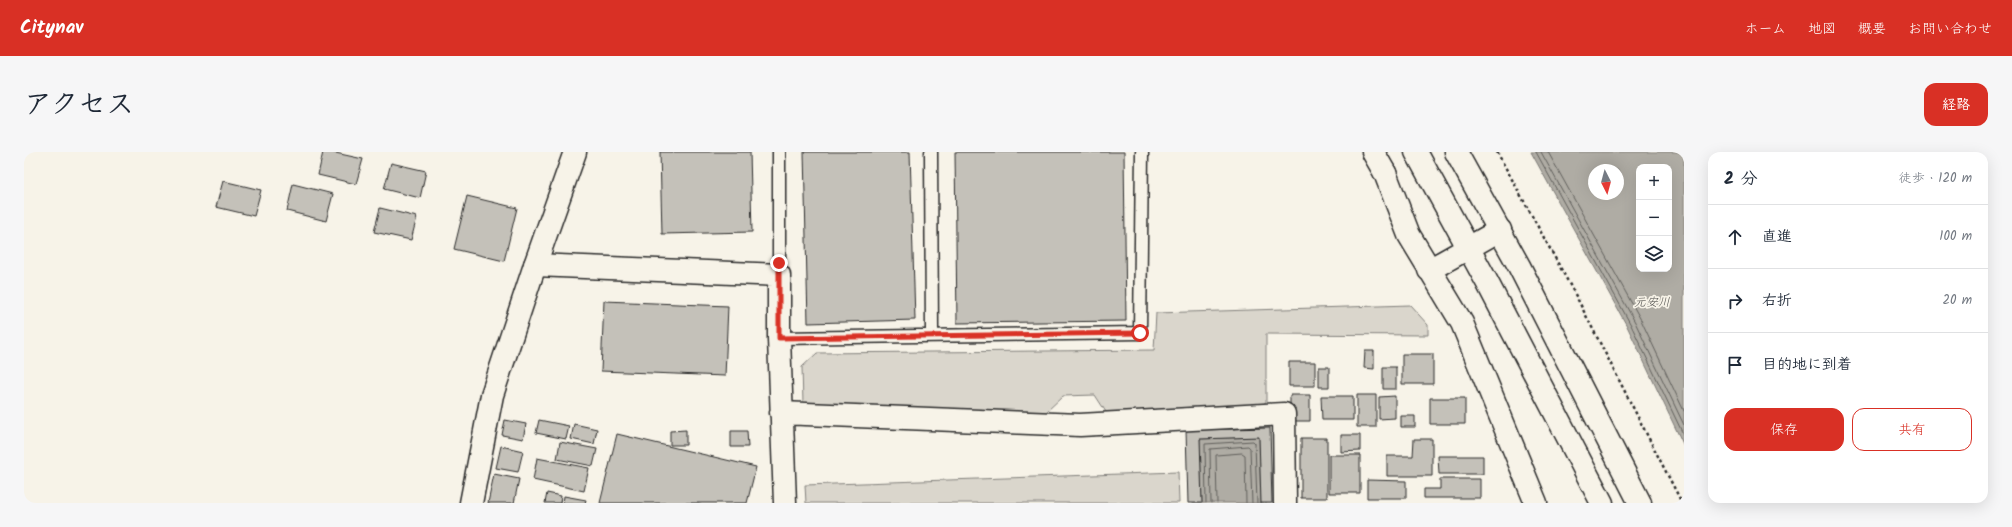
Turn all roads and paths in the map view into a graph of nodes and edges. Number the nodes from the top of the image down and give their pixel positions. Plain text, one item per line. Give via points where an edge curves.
1 (575, 152) edge
2 (779, 152) edge
3 (931, 152) edge
4 (1142, 152) edge
5 (1373, 152) edge
6 (1416, 152) edge
7 (1456, 152) edge
8 (1497, 152) edge
9 (1500, 230) junction
10 (1468, 248) junction
11 (535, 265) junction
12 (1429, 270) junction
13 (779, 275) junction
14 (932, 335) junction
15 (779, 338) junction
16 (781, 413) junction
17 (471, 503) edge
18 (785, 503) edge
19 (1285, 503) edge
20 (1536, 503) edge
21 (1602, 503) edge
22 (1640, 503) edge
23 (1682, 503) edge

1 - 11 street
2 - 13 lane
3 - 14 lane
4 - 14 lane via 1140,333
5 - 12 street via 1385,173 1409,235
6 - 10 street
7 - 9 street
8 - 23 path via 1574,292
9 - 10 street
9 - 22 street
10 - 12 street
10 - 21 street
11 - 13 street
11 - 17 street via 492,395
12 - 20 street via 1462,323
13 - 15 street
14 - 15 lane
15 - 16 street
16 - 18 street
16 - 19 street via 1080,425 1284,414

